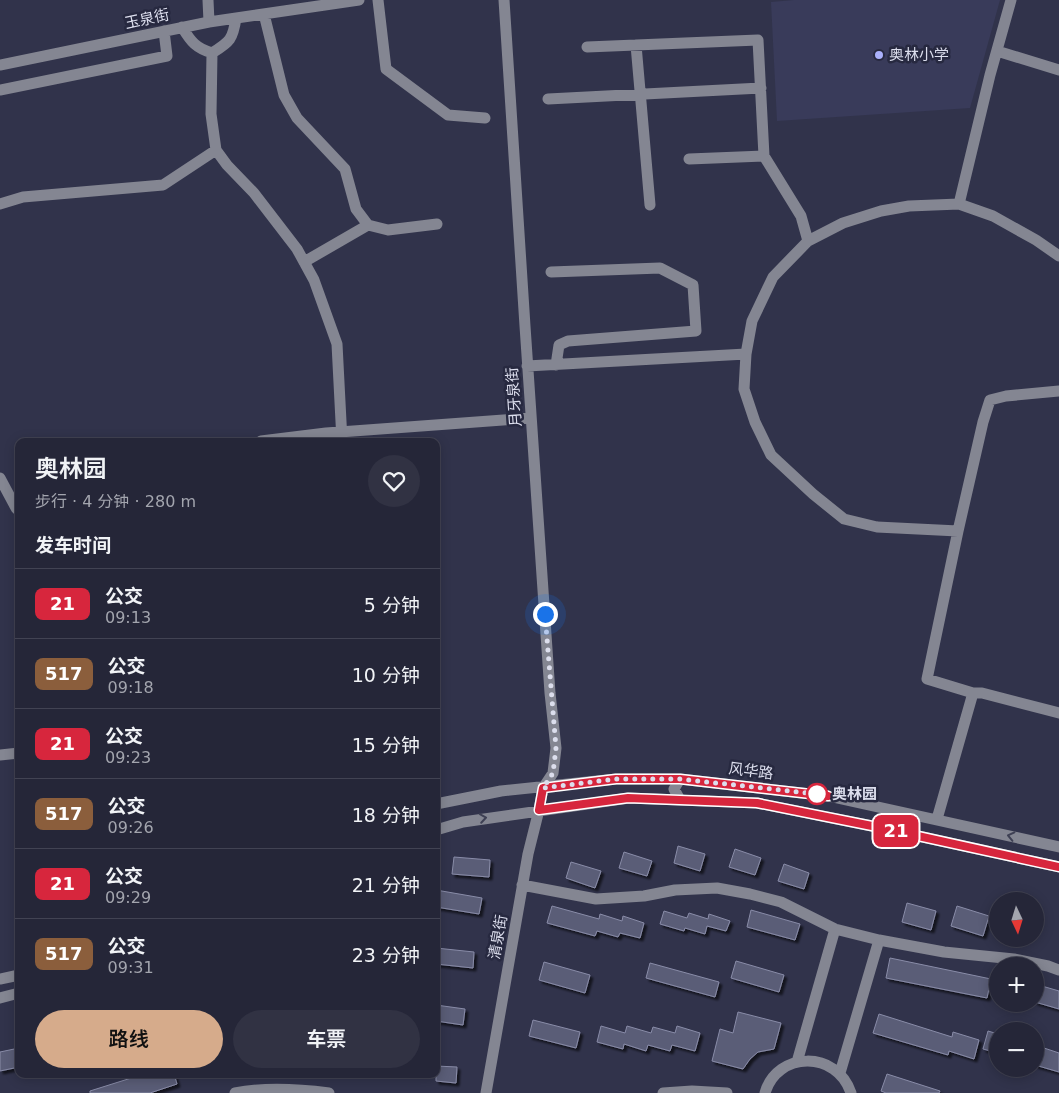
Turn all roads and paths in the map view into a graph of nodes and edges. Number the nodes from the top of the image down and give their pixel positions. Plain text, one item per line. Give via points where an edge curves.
1 (208, 0) edge
2 (359, 0) edge
3 (378, 0) edge
4 (504, 0) edge
5 (1011, 0) edge
6 (264, 14) junction
7 (236, 18) junction
8 (209, 22) junction
9 (182, 28) junction
10 (164, 31) junction
11 (636, 45) junction
12 (587, 47) dead end
13 (997, 51) junction
14 (212, 53) junction
15 (0, 65) edge
16 (1059, 70) edge
17 (760, 88) junction
18 (0, 90) edge
19 (640, 94) junction
20 (548, 98) dead end
21 (484, 118) dead end
22 (216, 150) junction
23 (764, 156) junction
24 (689, 160) dead end
25 (0, 204) edge
26 (960, 204) junction
27 (650, 205) dead end
28 (437, 224) dead end
29 (368, 225) junction
30 (808, 241) junction
31 (1059, 256) edge
32 (304, 262) junction
33 (551, 272) dead end
34 (746, 354) junction
35 (556, 365) junction
36 (527, 366) junction
37 (1059, 391) edge
38 (531, 418) junction
39 (342, 437) edge
40 (322, 438) edge
41 (0, 478) edge
42 (15, 506) edge
43 (958, 530) junction
44 (973, 693) junction
45 (1059, 713) edge
46 (15, 753) edge
47 (0, 754) edge
48 (680, 779) junction
49 (543, 788) junction
50 (680, 800) junction
51 (440, 803) edge
52 (539, 810) junction
53 (937, 820) junction
54 (440, 829) edge
55 (1059, 847) edge
56 (1059, 867) edge
57 (522, 884) junction
58 (835, 929) junction
59 (879, 940) junction
60 (1059, 970) edge
61 (15, 976) edge
62 (0, 979) edge
63 (15, 994) edge
64 (0, 998) edge
65 (797, 1062) junction
66 (840, 1073) junction
67 (308, 1092) edge
68 (235, 1093) edge
69 (329, 1093) edge
70 (486, 1093) edge
71 (663, 1093) edge
72 (727, 1093) edge
73 (765, 1093) edge
74 (851, 1093) edge

1 - 8 street
2 - 6 street, 玉泉街
3 - 21 street via 386,69 448,114
4 - 36 street, 月牙泉街
5 - 13 street
6 - 7 street, 玉泉街
6 - 29 street via 284,95 297,118 345,169 356,209
7 - 8 street, 玉泉街
7 - 14 street via 234,34 228,44
8 - 9 street, 玉泉街
9 - 10 street, 玉泉街
9 - 14 street via 200,49
10 - 15 street, 玉泉街
10 - 18 street via 167,56
11 - 12 street
11 - 17 street via 758,40
11 - 19 street
13 - 16 street
13 - 26 street
14 - 22 street via 211,114
17 - 19 street
17 - 23 street
19 - 20 street
19 - 27 street
22 - 25 street via 163,185 23,197
22 - 32 street via 254,193
23 - 24 street
23 - 30 street via 801,216
26 - 30 street via 909,206 881,211 843,223
26 - 31 street via 993,216
28 - 29 street via 388,230
29 - 32 street
30 - 34 street via 773,277 752,322
32 - 39 street via 314,280 337,344
33 - 35 street via 660,268 693,285 696,330 568,341 559,345
34 - 35 street
34 - 43 street via 744,389 771,455 836,513 844,519 877,527
35 - 36 street
36 - 38 street, 月牙泉街
37 - 43 street via 990,400
38 - 39 street
38 - 49 street, 月牙泉街 via 556,748 553,773
39 - 40 street
41 - 42 street
43 - 44 street via 927,679
44 - 45 street
44 - 53 street
46 - 47 street
48 - 49 street, 风华路 via 616,779
48 - 50 street via 674,789
48 - 53 street, 风华路 via 828,796
49 - 51 street, 风华路 via 501,791
49 - 52 street, 清泉街
50 - 52 street via 628,798
50 - 56 street via 766,805
54 -> 52 street
52 - 57 street, 清泉街
55 -> 53 street, 风华路
57 - 58 street via 596,900 717,888 781,902
57 - 70 street, 清泉街
58 - 59 street
58 - 65 street
59 - 60 street via 944,952 1014,959
59 - 66 street
61 - 62 street
63 - 64 street
65 - 66 street via 826,1064
65 - 73 street via 772,1079
66 - 74 street
67 - 68 street via 273,1089
67 - 69 street
71 - 72 street via 692,1090

